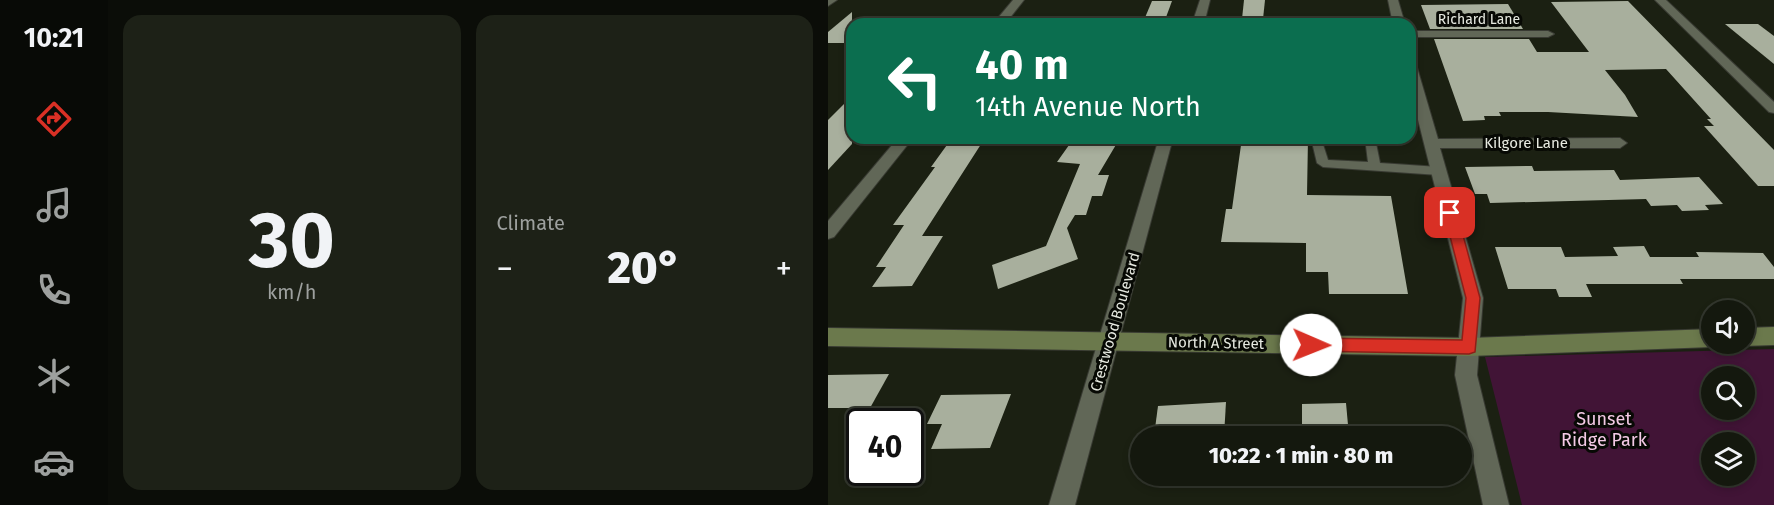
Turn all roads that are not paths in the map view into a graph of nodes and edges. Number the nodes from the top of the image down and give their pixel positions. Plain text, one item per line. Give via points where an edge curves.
1 (832, 0) edge
2 (1019, 0) edge
3 (1205, 0) edge
4 (1393, 0) edge
5 (1660, 0) edge
6 (828, 3) edge
7 (1004, 18) edge
8 (1200, 18) edge
9 (1398, 18) edge
10 (1416, 34) edge
11 (1548, 34) dead end
12 (1416, 87) edge
13 (1774, 109) edge
14 (1620, 143) dead end
15 (901, 144) edge
16 (1164, 144) edge
17 (1318, 144) edge
18 (1371, 144) edge
19 (1431, 144) junction
20 (1375, 167) junction
21 (1439, 171) junction
22 (828, 233) edge
23 (1774, 336) edge
24 (828, 337) edge
25 (1755, 337) edge
26 (1701, 338) edge
27 (1110, 341) junction
28 (1469, 347) junction
29 (1062, 505) edge
30 (1496, 505) edge

1 - 6 street
2 - 7 street
3 - 8 street
4 - 9 street
5 - 13 street
10 - 11 street, Richard Lane
12 - 19 street
14 - 19 street, Kilgore Lane
15 - 22 street
16 - 27 street, Crestwood Boulevard
17 - 20 lane via 1323,163
18 - 20 lane
19 - 21 street
20 - 21 lane
21 - 28 street via 1473,298
23 - 25 street
24 - 27 street, North A Street
26 - 28 street, North A Street
27 - 28 street, North A Street
27 - 29 street, Crestwood Boulevard
28 - 30 street via 1466,375

